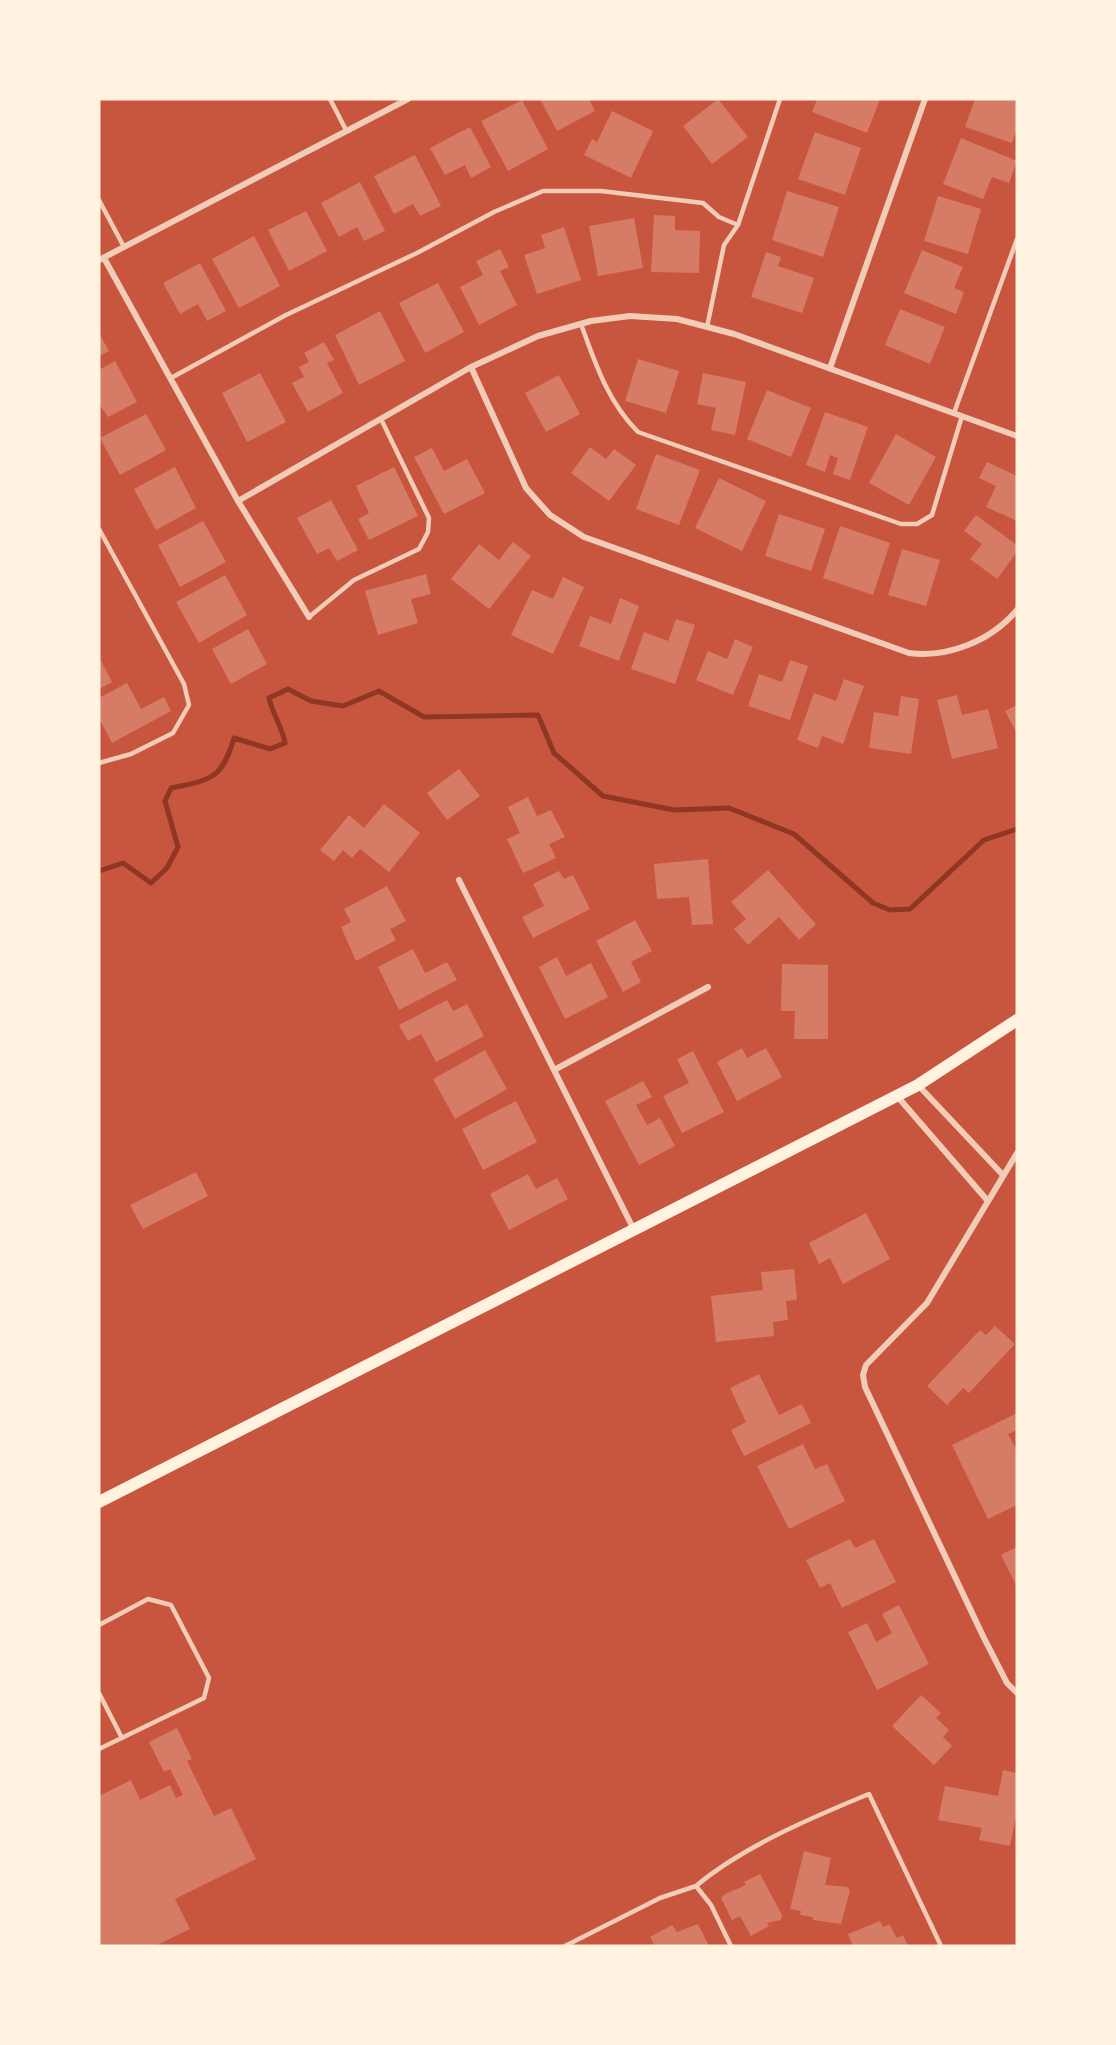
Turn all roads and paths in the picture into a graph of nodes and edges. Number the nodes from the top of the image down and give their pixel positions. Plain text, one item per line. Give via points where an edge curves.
1 (330, 99) edge
2 (408, 99) edge
3 (780, 99) edge
4 (925, 99) edge
5 (346, 130) junction
6 (99, 200) edge
7 (738, 225) junction
8 (1017, 239) edge
9 (124, 247) junction
10 (101, 259) edge
11 (581, 324) junction
12 (707, 327) junction
13 (471, 367) junction
14 (830, 368) junction
15 (171, 378) junction
16 (954, 413) junction
17 (962, 416) junction
18 (381, 418) junction
19 (1017, 436) edge
20 (238, 501) junction
21 (99, 529) edge
22 (1017, 610) edge
23 (309, 617) joint
24 (99, 763) edge
25 (459, 880) dead end
26 (708, 987) dead end
27 (1017, 1020) edge
28 (556, 1069) junction
29 (918, 1085) junction
30 (896, 1096) junction
31 (1017, 1153) edge
32 (1002, 1174) junction
33 (987, 1200) junction
34 (633, 1228) junction
35 (99, 1502) edge
36 (99, 1625) edge
37 (99, 1693) edge
38 (1017, 1693) edge
39 (122, 1738) junction
40 (99, 1749) edge
41 (696, 1886) junction
42 (565, 1946) edge
43 (731, 1946) edge
44 (941, 1946) edge

1 - 5 lane
2 - 5 street
3 - 7 lane
4 - 14 street
5 - 9 street
6 - 9 lane
7 - 12 lane via 724,245
7 - 15 lane via 718,217 703,203 601,191 543,191 286,315
8 - 16 lane
9 - 10 street
10 - 15 street
11 - 12 street via 630,316 676,319
11 - 13 street via 538,336
11 - 17 lane via 611,398 638,432 902,524 917,524 932,514
12 - 14 street
13 - 18 street
13 - 22 street via 526,488 550,515 584,537 909,653 931,656 968,645 1004,625
14 - 16 street
15 - 20 street
16 - 17 street
17 - 19 street
18 - 20 street
18 - 23 lane via 429,518 428,532 419,549 354,580
20 - 23 street
21 - 24 lane via 184,684 189,705 172,733 131,754
25 - 28 street
26 - 28 street
27 - 29 main road
28 - 34 street
29 - 30 main road
29 - 32 street
30 - 33 street
30 - 34 main road
31 - 32 street
32 - 33 street
33 - 38 street via 927,1304 871,1358 863,1375 865,1387 983,1636 1007,1683
34 - 35 main road
36 - 39 lane via 148,1599 171,1605 209,1678 204,1698
37 - 39 lane
39 - 40 lane
41 - 42 lane via 660,1898
41 - 43 lane via 711,1905
41 - 44 lane via 718,1868 869,1794

